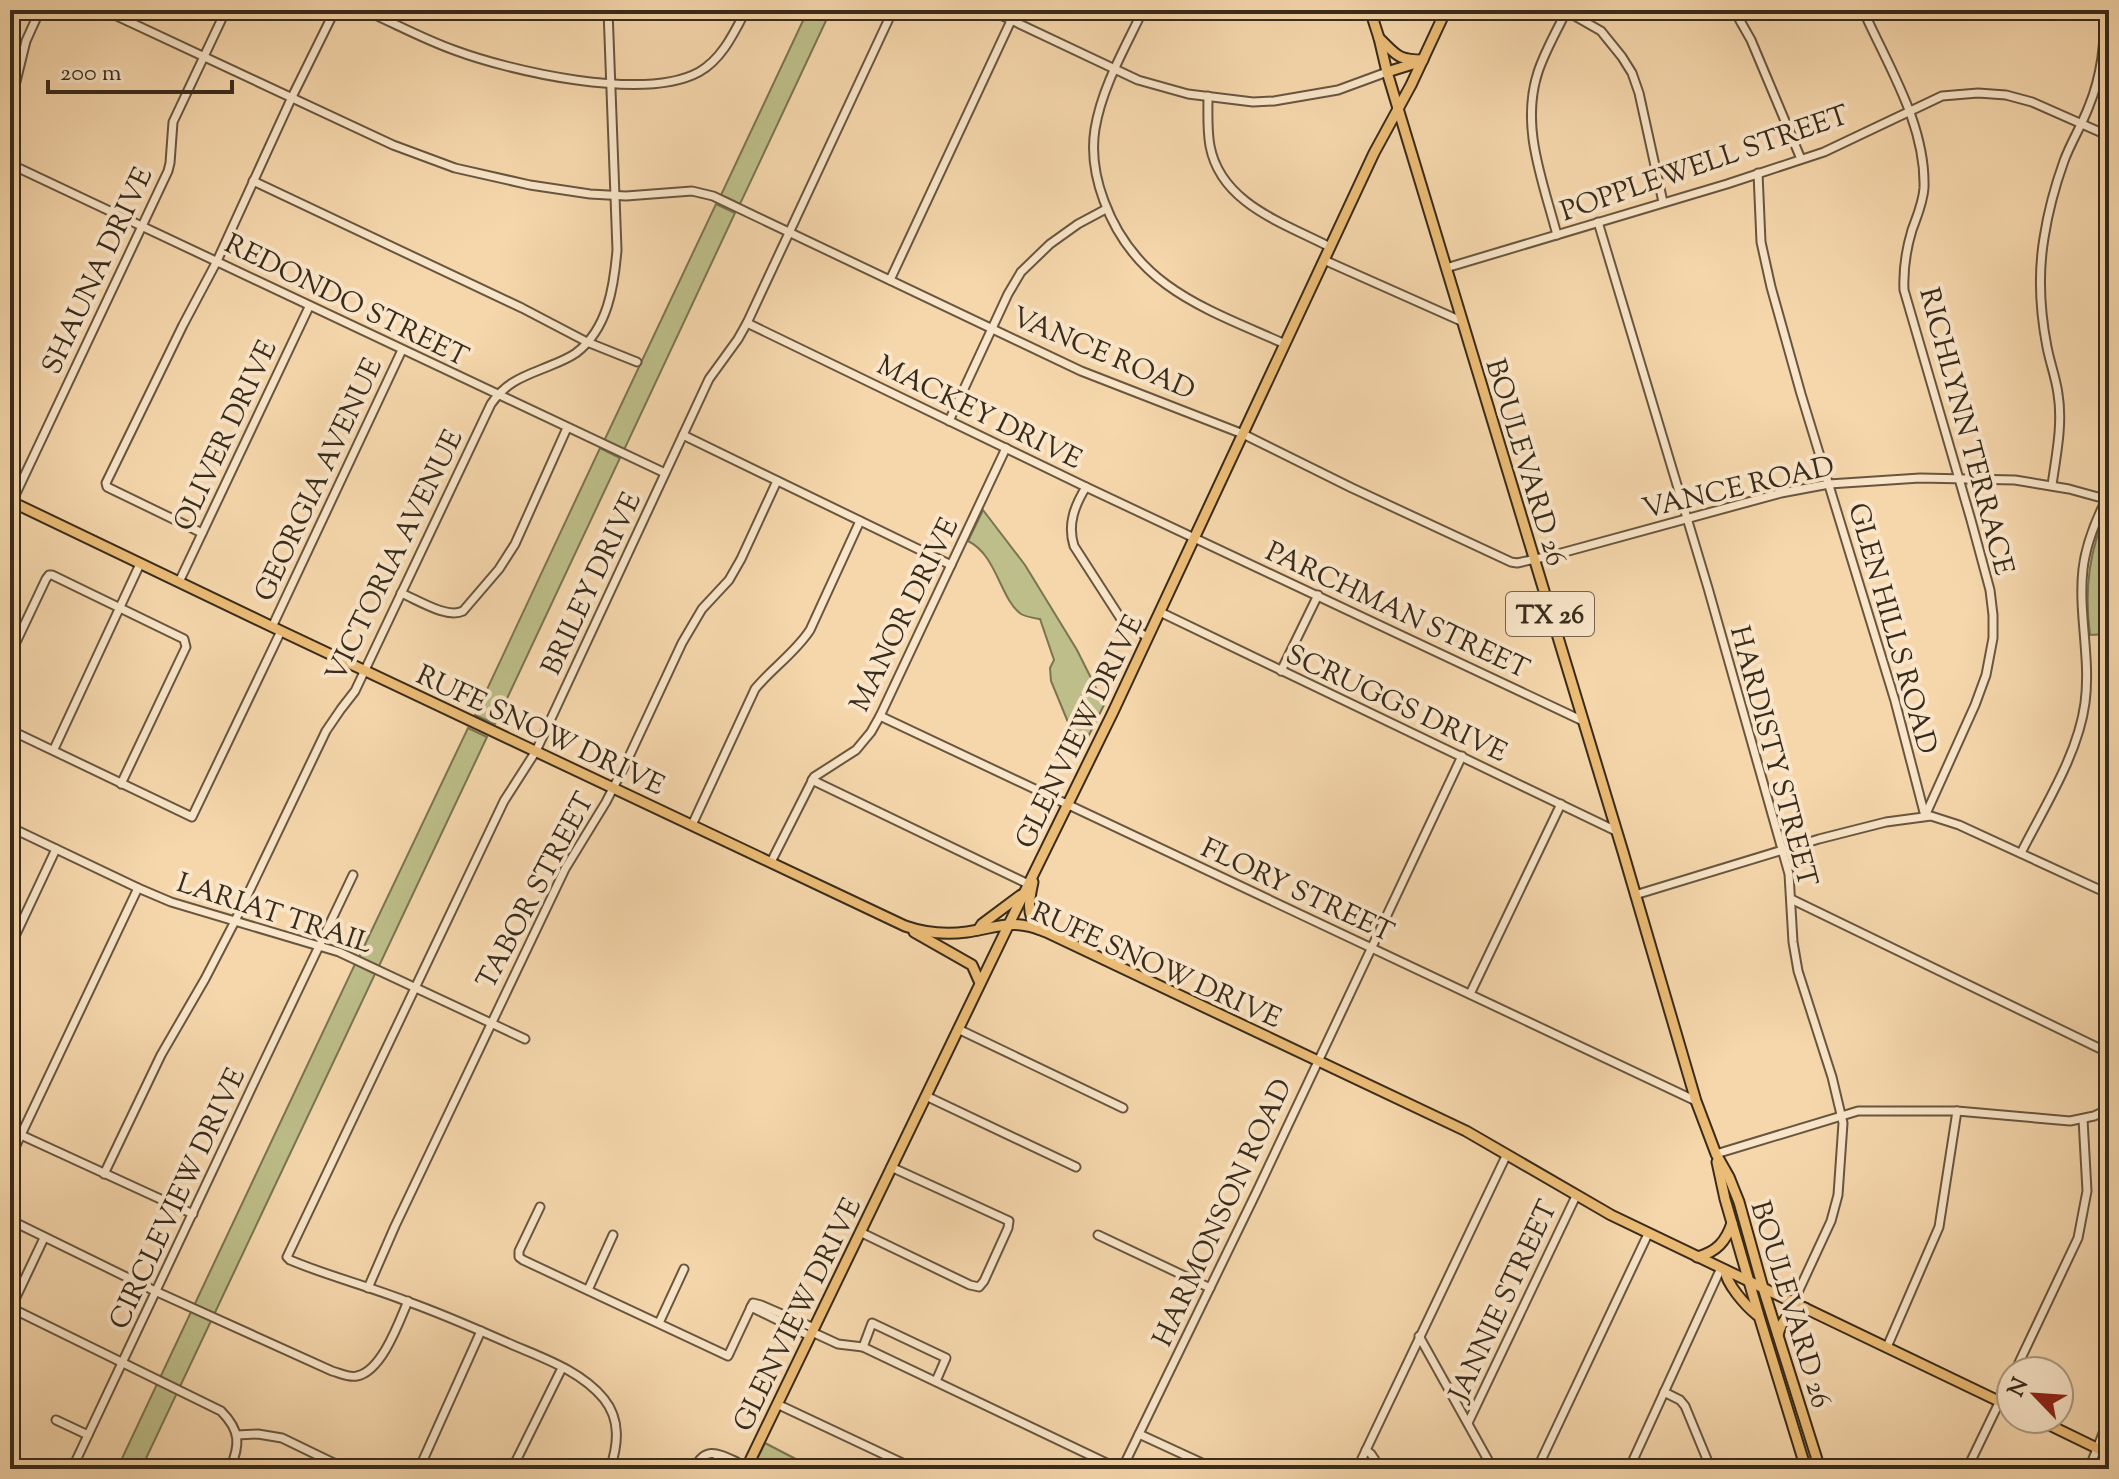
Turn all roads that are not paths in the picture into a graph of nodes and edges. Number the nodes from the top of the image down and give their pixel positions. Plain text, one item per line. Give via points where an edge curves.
1 (40, 10) edge
2 (104, 10) edge
3 (133, 10) edge
4 (226, 10) edge
5 (335, 10) edge
6 (364, 10) edge
7 (608, 10) edge
8 (746, 10) edge
9 (893, 10) edge
10 (990, 10) edge
11 (1016, 10) edge
12 (1143, 10) edge
13 (1370, 10) edge
14 (1446, 10) edge
15 (1567, 10) edge
16 (1734, 10) edge
17 (1863, 10) edge
18 (2104, 10) edge
19 (1011, 20) junction
20 (128, 21) junction
21 (1379, 38) junction
22 (10, 57) edge
23 (204, 57) junction
24 (1423, 60) junction
25 (20, 61) junction
26 (1115, 69) junction
27 (1387, 72) junction
28 (611, 84) junction
29 (1208, 96) junction
30 (292, 97) junction
31 (10, 106) edge
32 (1398, 108) junction
33 (1909, 112) junction
34 (2081, 123) junction
35 (2109, 136) edge
36 (1801, 159) junction
37 (10, 164) edge
38 (1758, 173) junction
39 (253, 181) junction
40 (615, 196) junction
41 (1663, 202) junction
42 (1106, 209) junction
43 (1598, 222) junction
44 (142, 225) junction
45 (789, 232) junction
46 (1557, 235) junction
47 (1330, 247) junction
48 (1324, 260) junction
49 (217, 261) junction
50 (1446, 268) junction
51 (890, 280) junction
52 (309, 307) junction
53 (1461, 321) junction
54 (747, 323) junction
55 (992, 328) junction
56 (587, 342) junction
57 (1285, 344) junction
58 (402, 350) junction
59 (637, 362) dead end
60 (497, 395) junction
61 (949, 421) junction
62 (567, 428) junction
63 (1243, 434) junction
64 (683, 435) junction
65 (1006, 448) junction
66 (665, 473) junction
67 (1959, 479) junction
68 (777, 481) junction
69 (1829, 484) junction
70 (2052, 485) junction
71 (1086, 487) junction
72 (2108, 498) edge
73 (11, 501) edge
74 (1686, 518) junction
75 (860, 521) junction
76 (202, 533) junction
77 (1195, 536) junction
78 (1534, 560) junction
79 (140, 564) junction
80 (951, 565) junction
81 (179, 582) junction
82 (401, 593) junction
83 (1318, 595) junction
84 (120, 607) junction
85 (1160, 612) junction
86 (277, 629) junction
87 (1148, 638) junction
88 (10, 655) edge
89 (365, 671) junction
90 (1281, 671) junction
91 (880, 716) junction
92 (1583, 721) junction
93 (10, 730) edge
94 (54, 749) junction
95 (536, 751) junction
96 (1462, 756) junction
97 (812, 780) junction
98 (121, 784) junction
99 (613, 787) junction
100 (1067, 804) junction
101 (1561, 804) junction
102 (1925, 816) junction
103 (692, 825) junction
104 (10, 827) edge
105 (1616, 831) junction
106 (56, 849) junction
107 (1782, 850) junction
108 (2021, 853) junction
109 (771, 862) junction
110 (1036, 868) junction
111 (353, 875) dead end
112 (138, 888) junction
113 (1026, 888) junction
114 (2109, 894) edge
115 (1635, 895) junction
116 (1791, 899) junction
117 (235, 921) junction
118 (1009, 924) junction
119 (905, 926) junction
120 (1038, 929) junction
121 (978, 930) junction
122 (10, 947) edge
123 (320, 947) junction
124 (1371, 947) junction
125 (980, 983) junction
126 (416, 987) junction
127 (1470, 994) junction
128 (491, 1023) junction
129 (958, 1029) junction
130 (525, 1039) dead end
131 (2109, 1053) edge
132 (1317, 1060) junction
133 (926, 1096) junction
134 (1696, 1101) junction
135 (1123, 1108) dead end
136 (2109, 1109) edge
137 (1957, 1111) junction
138 (1841, 1115) junction
139 (2083, 1119) junction
140 (21, 1135) junction
141 (1507, 1154) junction
142 (1716, 1154) junction
143 (10, 1158) edge
144 (891, 1167) junction
145 (1076, 1167) dead end
146 (104, 1174) junction
147 (1576, 1196) junction
148 (540, 1207) dead end
149 (193, 1214) junction
150 (10, 1220) edge
151 (1732, 1223) junction
152 (860, 1232) junction
153 (1648, 1234) junction
154 (613, 1235) dead end
155 (1098, 1235) dead end
156 (44, 1238) junction
157 (1697, 1257) junction
158 (684, 1269) dead end
159 (1723, 1269) junction
160 (1750, 1282) junction
161 (368, 1288) junction
162 (1210, 1288) junction
163 (1763, 1288) junction
164 (588, 1290) junction
165 (155, 1291) junction
166 (408, 1301) junction
167 (1793, 1303) junction
168 (1805, 1308) junction
169 (11, 1309) edge
170 (1759, 1316) junction
171 (659, 1323) junction
172 (481, 1331) junction
173 (812, 1332) junction
174 (1778, 1335) junction
175 (1419, 1336) junction
176 (863, 1347) junction
177 (1887, 1347) junction
178 (2023, 1355) edge
179 (123, 1363) junction
180 (562, 1368) junction
181 (936, 1381) junction
182 (1664, 1392) junction
183 (1995, 1399) edge
184 (777, 1404) junction
185 (1995, 1411) edge
186 (2109, 1418) edge
187 (56, 1420) dead end
188 (1468, 1423) junction
189 (1139, 1434) junction
190 (88, 1435) junction
191 (237, 1435) junction
192 (1809, 1435) junction
193 (2070, 1435) edge
194 (1797, 1439) junction
195 (2097, 1448) junction
196 (1366, 1450) junction
197 (2109, 1454) edge
198 (742, 1468) edge
199 (72, 1469) edge
200 (230, 1469) edge
201 (346, 1469) edge
202 (419, 1469) edge
203 (512, 1469) edge
204 (610, 1469) edge
205 (694, 1469) edge
206 (915, 1469) edge
207 (1120, 1469) edge
208 (1215, 1469) edge
209 (1357, 1469) edge
210 (1381, 1469) edge
211 (1493, 1469) edge
212 (1537, 1469) edge
213 (1629, 1469) edge
214 (1711, 1469) edge
215 (1806, 1469) edge
216 (1820, 1469) edge
217 (1967, 1469) edge
218 (2089, 1469) edge

1 - 25 street
2 - 20 street, VANCE ROAD
3 - 20 street
4 - 23 street, SHAUNA DRIVE
5 - 30 street
6 - 28 street via 474,57 554,77
7 - 28 street, VICTORIA AVENUE
8 - 28 street via 725,48 699,72 659,82
9 - 45 street, BRILEY DRIVE
10 - 19 street
11 - 19 street
12 - 26 street
13 - 21 main road, BOULEVARD 26 / TX 26
14 - 24 main road, GLENVIEW DRIVE
15 - 41 street via 1607,37 1632,73
15 - 46 street via 1539,70 1531,107 1532,140
16 - 36 street via 1765,69
17 - 33 street, RICHLYNN TERRACE
18 - 34 street via 2100,64
19 - 26 street
19 - 51 street
20 - 23 street, VANCE ROAD
21 - 24 main road via 1405,60
21 - 27 main road, BOULEVARD 26 / TX 26
22 - 25 street
23 - 30 street, VANCE ROAD
23 - 44 street, SHAUNA DRIVE via 173,122 168,171
24 - 27 main road
24 - 32 main road, GLENVIEW DRIVE
25 - 31 street
26 - 29 street via 1168,89
26 - 42 street via 1095,130 1093,155
27 - 29 street via 1338,90 1284,100
27 - 32 main road, BOULEVARD 26 / TX 26
28 - 40 street, VICTORIA AVENUE
29 - 47 street via 1211,147 1229,186 1244,202
30 - 39 street
30 - 40 street, VANCE ROAD via 455,168
32 - 47 main road, GLENVIEW DRIVE
32 - 50 main road, BOULEVARD 26 / TX 26
33 - 34 street, POPPLEWELL STREET via 1942,96 1978,93 2032,102
33 - 36 street, POPPLEWELL STREET
33 - 67 street, RICHLYNN TERRACE via 1923,161 1924,189 1906,253 1904,290
34 - 35 street, POPPLEWELL STREET
34 - 70 street via 2054,193 2042,256 2040,295 2059,396
36 - 38 street, POPPLEWELL STREET
37 - 44 street, REDONDO STREET
38 - 41 street, POPPLEWELL STREET
38 - 69 street, GLEN HILLS ROAD via 1759,224 1771,287
39 - 49 street
39 - 56 street
40 - 45 street, VANCE ROAD via 702,192
40 - 56 street, VICTORIA AVENUE via 614,285 605,314
41 - 43 street, POPPLEWELL STREET
42 - 55 street via 1031,261
42 - 57 street via 1123,242 1162,283
43 - 46 street, POPPLEWELL STREET
43 - 74 street, HARDISTY STREET
44 - 49 street, REDONDO STREET
44 - 73 street, SHAUNA DRIVE
45 - 51 street, VANCE ROAD
45 - 54 street, BRILEY DRIVE
46 - 50 street, POPPLEWELL STREET
47 - 48 main road, GLENVIEW DRIVE
48 - 53 street
48 - 57 main road, GLENVIEW DRIVE
49 - 52 street, REDONDO STREET
49 - 76 street via 106,483
50 - 53 main road, BOULEVARD 26 / TX 26
51 - 55 street, VANCE ROAD
52 - 58 street, REDONDO STREET
52 - 76 street, OLIVER DRIVE
53 - 78 main road, BOULEVARD 26 / TX 26
54 - 61 street, MACKEY DRIVE
54 - 64 street, BRILEY DRIVE via 709,379
55 - 61 street
55 - 63 street, VANCE ROAD via 1118,387
56 - 59 street
56 - 60 street, VICTORIA AVENUE
57 - 63 main road, GLENVIEW DRIVE
58 - 60 street, REDONDO STREET
58 - 86 street, GEORGIA AVENUE
60 - 62 street, REDONDO STREET
60 - 82 street, VICTORIA AVENUE
61 - 65 street, MACKEY DRIVE
62 - 66 street, REDONDO STREET
62 - 82 street via 515,544 463,611 445,613
63 - 77 main road, GLENVIEW DRIVE
63 - 78 street, VANCE ROAD via 1500,558
64 - 66 street, BRILEY DRIVE
64 - 68 street
65 - 71 street, MACKEY DRIVE
65 - 80 street, MANOR DRIVE
66 - 95 street, BRILEY DRIVE
67 - 69 street, VANCE ROAD
67 - 70 street, VANCE ROAD
67 - 102 street, RICHLYNN TERRACE via 1990,590 1993,638 1975,705
68 - 75 street
68 - 99 street, TABOR STREET via 729,580 702,609 682,643
69 - 74 street, VANCE ROAD
69 - 102 street, GLEN HILLS ROAD
70 - 72 street, VANCE ROAD
71 - 77 street, MACKEY DRIVE
71 - 87 street via 1072,517 1074,546 1121,619
72 - 108 street via 2083,569 2087,676 2082,719
73 - 79 main road, RUFE SNOW DRIVE
74 - 78 street, VANCE ROAD
74 - 107 street, HARDISTY STREET
75 - 80 street
75 - 103 street via 810,630 755,689
76 - 81 street, OLIVER DRIVE
77 - 83 street, PARCHMAN STREET
77 - 85 main road, GLENVIEW DRIVE
78 - 92 main road, BOULEVARD 26 / TX 26
79 - 81 main road, RUFE SNOW DRIVE
79 - 84 street
80 - 91 street, MANOR DRIVE
81 - 86 main road, RUFE SNOW DRIVE
82 - 89 street, VICTORIA AVENUE
83 - 90 street
83 - 92 street, PARCHMAN STREET
84 - 88 street via 49,575
84 - 94 street
84 - 98 street via 186,642
85 - 87 main road, GLENVIEW DRIVE
85 - 90 street, SCRUGGS DRIVE
86 - 89 main road, RUFE SNOW DRIVE
86 - 98 street, GEORGIA AVENUE via 192,817
87 - 100 main road, GLENVIEW DRIVE
89 - 95 main road, RUFE SNOW DRIVE
89 - 117 street, VICTORIA AVENUE via 326,731
90 - 96 street, SCRUGGS DRIVE
91 - 97 street, MANOR DRIVE via 856,750
91 - 100 street, FLORY STREET
92 - 105 main road, BOULEVARD 26 / TX 26
93 - 94 street
94 - 98 street
95 - 99 main road, RUFE SNOW DRIVE
95 - 126 street, BRILEY DRIVE via 504,801
96 - 101 street, SCRUGGS DRIVE
96 - 124 street, HARMONSON ROAD
97 - 109 street, MANOR DRIVE
97 - 113 street
99 - 103 main road, RUFE SNOW DRIVE
99 - 128 street, TABOR STREET via 565,869
100 - 110 main road, GLENVIEW DRIVE
100 - 124 street, FLORY STREET
101 - 105 street, SCRUGGS DRIVE
101 - 127 street
102 - 107 street
102 - 108 street
103 - 109 main road, RUFE SNOW DRIVE
104 - 106 street, LARIAT TRAIL
105 - 115 main road, BOULEVARD 26 / TX 26
106 - 112 street, LARIAT TRAIL
106 - 122 street
107 - 115 street
107 - 116 street, HARDISTY STREET
108 - 114 street
109 - 119 main road, RUFE SNOW DRIVE
110 - 113 main road, GLENVIEW DRIVE
110 - 120 main road via 1029,908
111 - 123 street, CIRCLEVIEW DRIVE
112 - 117 street, LARIAT TRAIL
112 - 140 street
113 - 118 main road, GLENVIEW DRIVE
113 - 121 main road
115 - 134 main road, BOULEVARD 26 / TX 26
116 - 131 street
116 - 138 street, HARDISTY STREET via 1798,971
117 - 123 street, LARIAT TRAIL
117 - 146 street, VICTORIA AVENUE via 161,1055
118 - 120 main road, RUFE SNOW DRIVE
118 - 121 main road, RUFE SNOW DRIVE
118 - 125 main road, GLENVIEW DRIVE
119 - 121 main road, RUFE SNOW DRIVE via 942,934
119 - 125 main road via 972,965
120 - 132 main road, RUFE SNOW DRIVE
123 - 126 street, LARIAT TRAIL
123 - 149 street, CIRCLEVIEW DRIVE
124 - 127 street, FLORY STREET
124 - 132 street, HARMONSON ROAD
125 - 129 main road, GLENVIEW DRIVE
126 - 128 street, LARIAT TRAIL
126 - 161 street, BRILEY DRIVE via 287,1257
127 - 134 street, FLORY STREET
128 - 130 street, LARIAT TRAIL
128 - 161 street, TABOR STREET
129 - 133 main road, GLENVIEW DRIVE
129 - 135 street
132 - 141 main road, RUFE SNOW DRIVE
132 - 162 street, HARMONSON ROAD
133 - 144 main road, GLENVIEW DRIVE
133 - 145 street
134 - 142 main road, BOULEVARD 26 / TX 26
136 - 139 street
137 - 138 street
137 - 139 street
137 - 177 street via 1939,1227
138 - 142 street
138 - 167 street, HARDISTY STREET via 1835,1208
139 - 178 street via 2087,1191 2078,1238
140 - 143 street
140 - 146 street
141 - 147 main road, RUFE SNOW DRIVE
141 - 175 street
142 - 151 main road, BOULEVARD 26 / TX 26
142 - 163 main road, BOULEVARD 26 / TX 26 via 1739,1202
144 - 152 main road, GLENVIEW DRIVE
144 - 152 street via 1009,1221 984,1281 979,1287 970,1285
146 - 149 street
147 - 153 main road, RUFE SNOW DRIVE
147 - 188 street, JANNIE STREET
148 - 164 street via 519,1257
149 - 165 street, CIRCLEVIEW DRIVE
150 - 156 street
151 - 157 main road via 1721,1245
151 - 160 main road, BOULEVARD 26 / TX 26
152 - 173 main road, GLENVIEW DRIVE
153 - 157 main road, RUFE SNOW DRIVE
153 - 212 street
154 - 164 street
155 - 162 street
156 - 165 street
156 - 169 street
157 - 159 main road, RUFE SNOW DRIVE
158 - 171 street
159 - 160 main road, RUFE SNOW DRIVE
159 - 170 main road
159 - 182 street
160 - 163 main road, RUFE SNOW DRIVE
160 - 170 main road, BOULEVARD 26 / TX 26
161 - 166 street
162 - 189 street, HARMONSON ROAD
163 - 167 main road, RUFE SNOW DRIVE
163 - 174 main road, BOULEVARD 26 / TX 26
164 - 171 street
165 - 166 street via 353,1377 372,1367 383,1353
165 - 179 street, CIRCLEVIEW DRIVE
166 - 172 street
167 - 168 main road, RUFE SNOW DRIVE
168 - 174 main road via 1786,1318
168 - 177 main road, RUFE SNOW DRIVE
169 - 179 street
170 - 194 main road, BOULEVARD 26 / TX 26
171 - 173 street via 728,1356 751,1307
172 - 180 street
172 - 202 street
173 - 176 street via 838,1344
173 - 184 main road, GLENVIEW DRIVE
174 - 192 main road, BOULEVARD 26 / TX 26
175 - 188 street
175 - 196 street
176 - 181 street
176 - 181 street via 872,1323 946,1358
177 - 183 main road, RUFE SNOW DRIVE
179 - 190 street, CIRCLEVIEW DRIVE
179 - 191 street via 221,1411
180 - 203 street
180 - 204 street via 593,1387 613,1415 617,1448
181 - 207 street
182 - 213 street
182 - 214 street via 1685,1406
184 - 198 main road, GLENVIEW DRIVE
184 - 206 street
185 - 217 street
186 - 195 street
187 - 190 street
188 - 211 street
189 - 207 street, HARMONSON ROAD
189 - 208 street
190 - 199 street, CIRCLEVIEW DRIVE
191 - 200 street
191 - 201 street via 282,1438
192 - 194 main road
192 - 216 main road, BOULEVARD 26 / TX 26
193 - 195 main road
194 - 215 main road, BOULEVARD 26 / TX 26
195 - 197 main road
195 - 218 street
196 - 209 street
196 - 210 street
198 - 205 street via 734,1469 710,1453 701,1455

